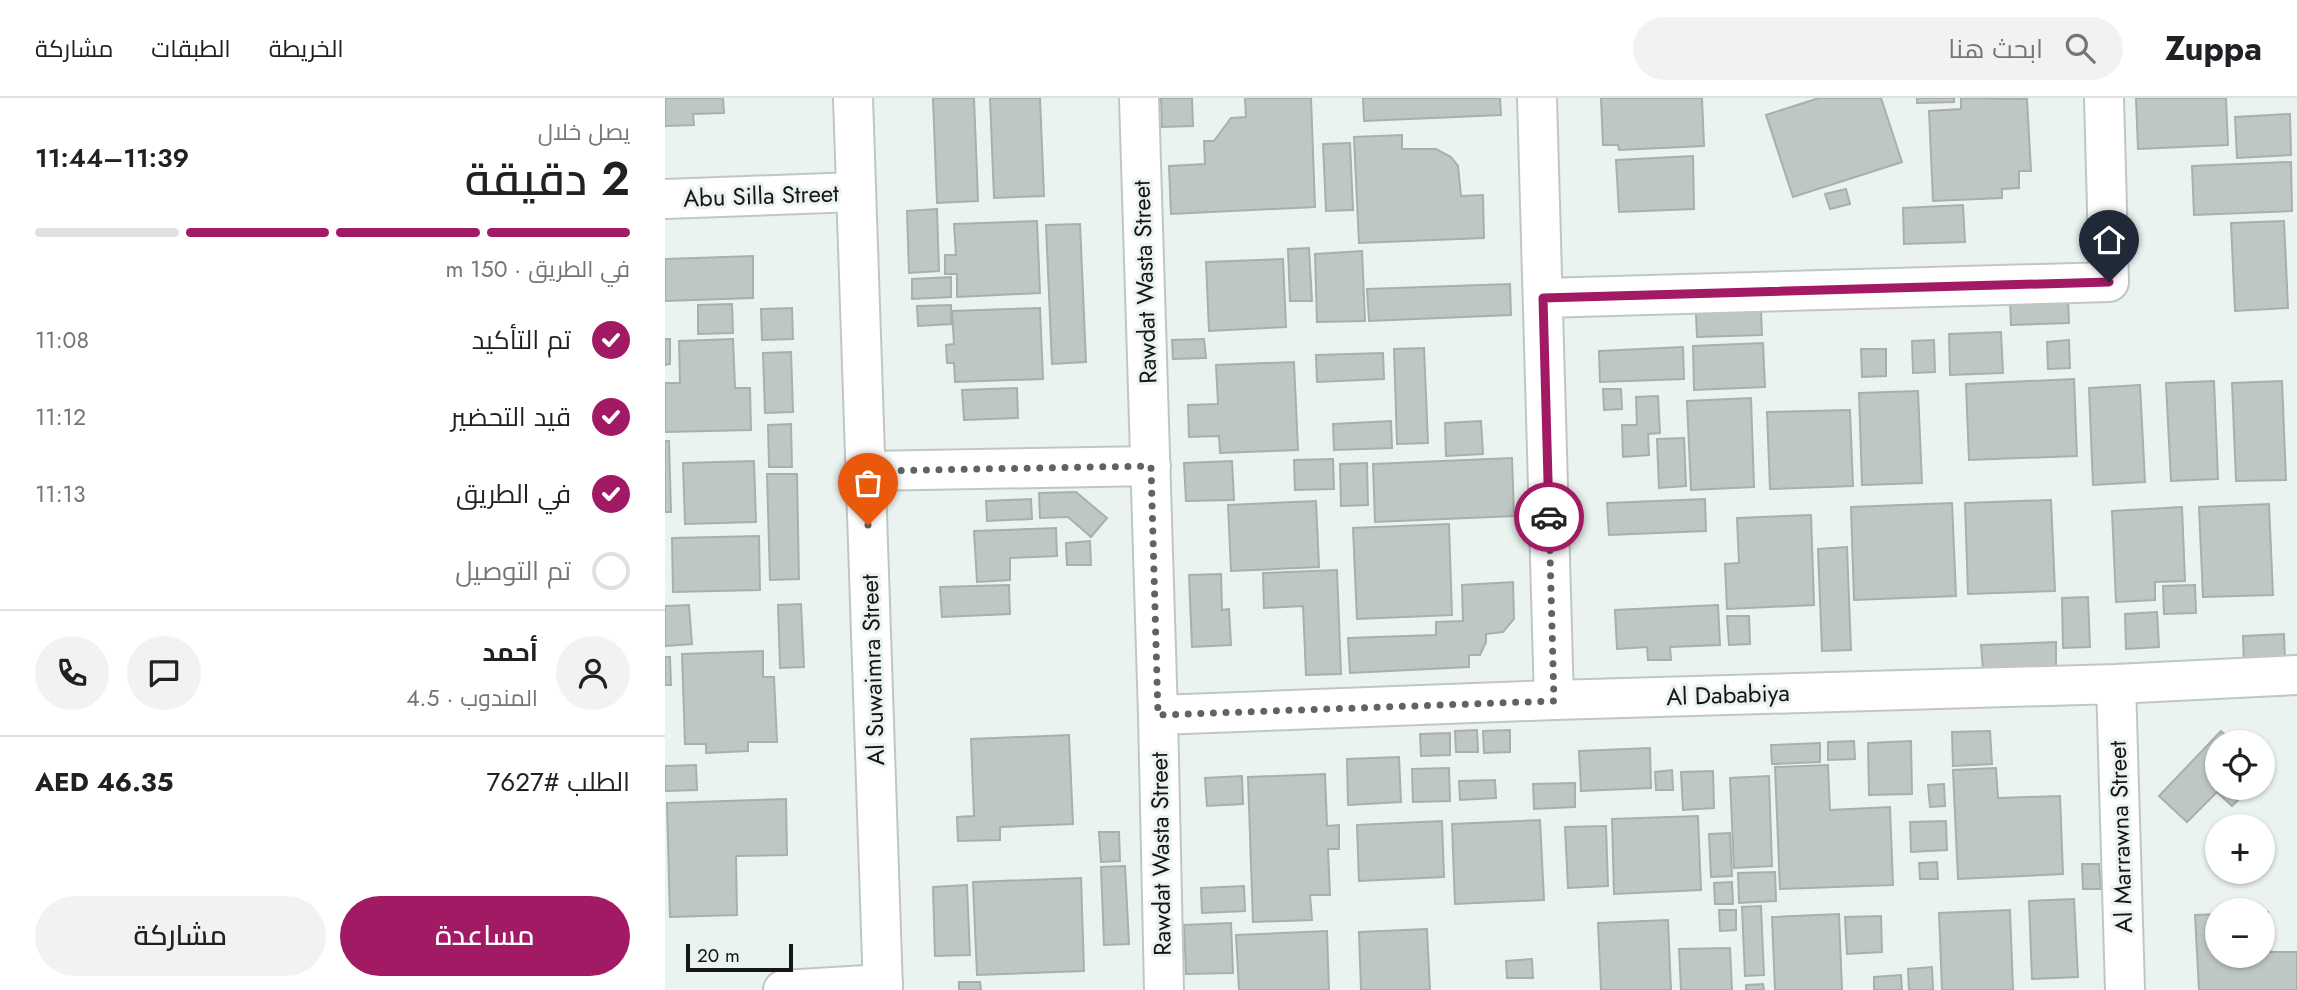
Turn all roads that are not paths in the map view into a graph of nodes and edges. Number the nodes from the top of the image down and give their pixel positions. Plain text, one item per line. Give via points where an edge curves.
1 (853, 98) edge
2 (1139, 98) edge
3 (1537, 98) edge
4 (2104, 98) edge
5 (856, 192) junction
6 (665, 199) edge
7 (1543, 298) junction
8 (1151, 466) junction
9 (867, 471) junction
10 (2297, 675) edge
11 (2116, 684) junction
12 (1554, 701) junction
13 (1158, 715) junction
14 (883, 987) edge
15 (783, 990) edge
16 (1164, 990) edge
17 (2125, 990) edge

1 - 5 street, Al Suwaimra Street
2 - 8 street, Rawdat Wasta Street
3 - 7 street
4 - 7 street via 2109,282
5 - 6 street, Abu Silla Street
5 - 9 street, Al Suwaimra Street
7 - 12 street
8 - 9 street
8 - 13 street, Rawdat Wasta Street
9 - 14 street, Al Suwaimra Street
10 - 11 street, Al Dababiya
11 - 12 street, Al Dababiya
11 - 17 street, Al Marrawna Street
12 - 13 street, Al Dababiya
13 - 16 street, Rawdat Wasta Street
14 - 15 street

